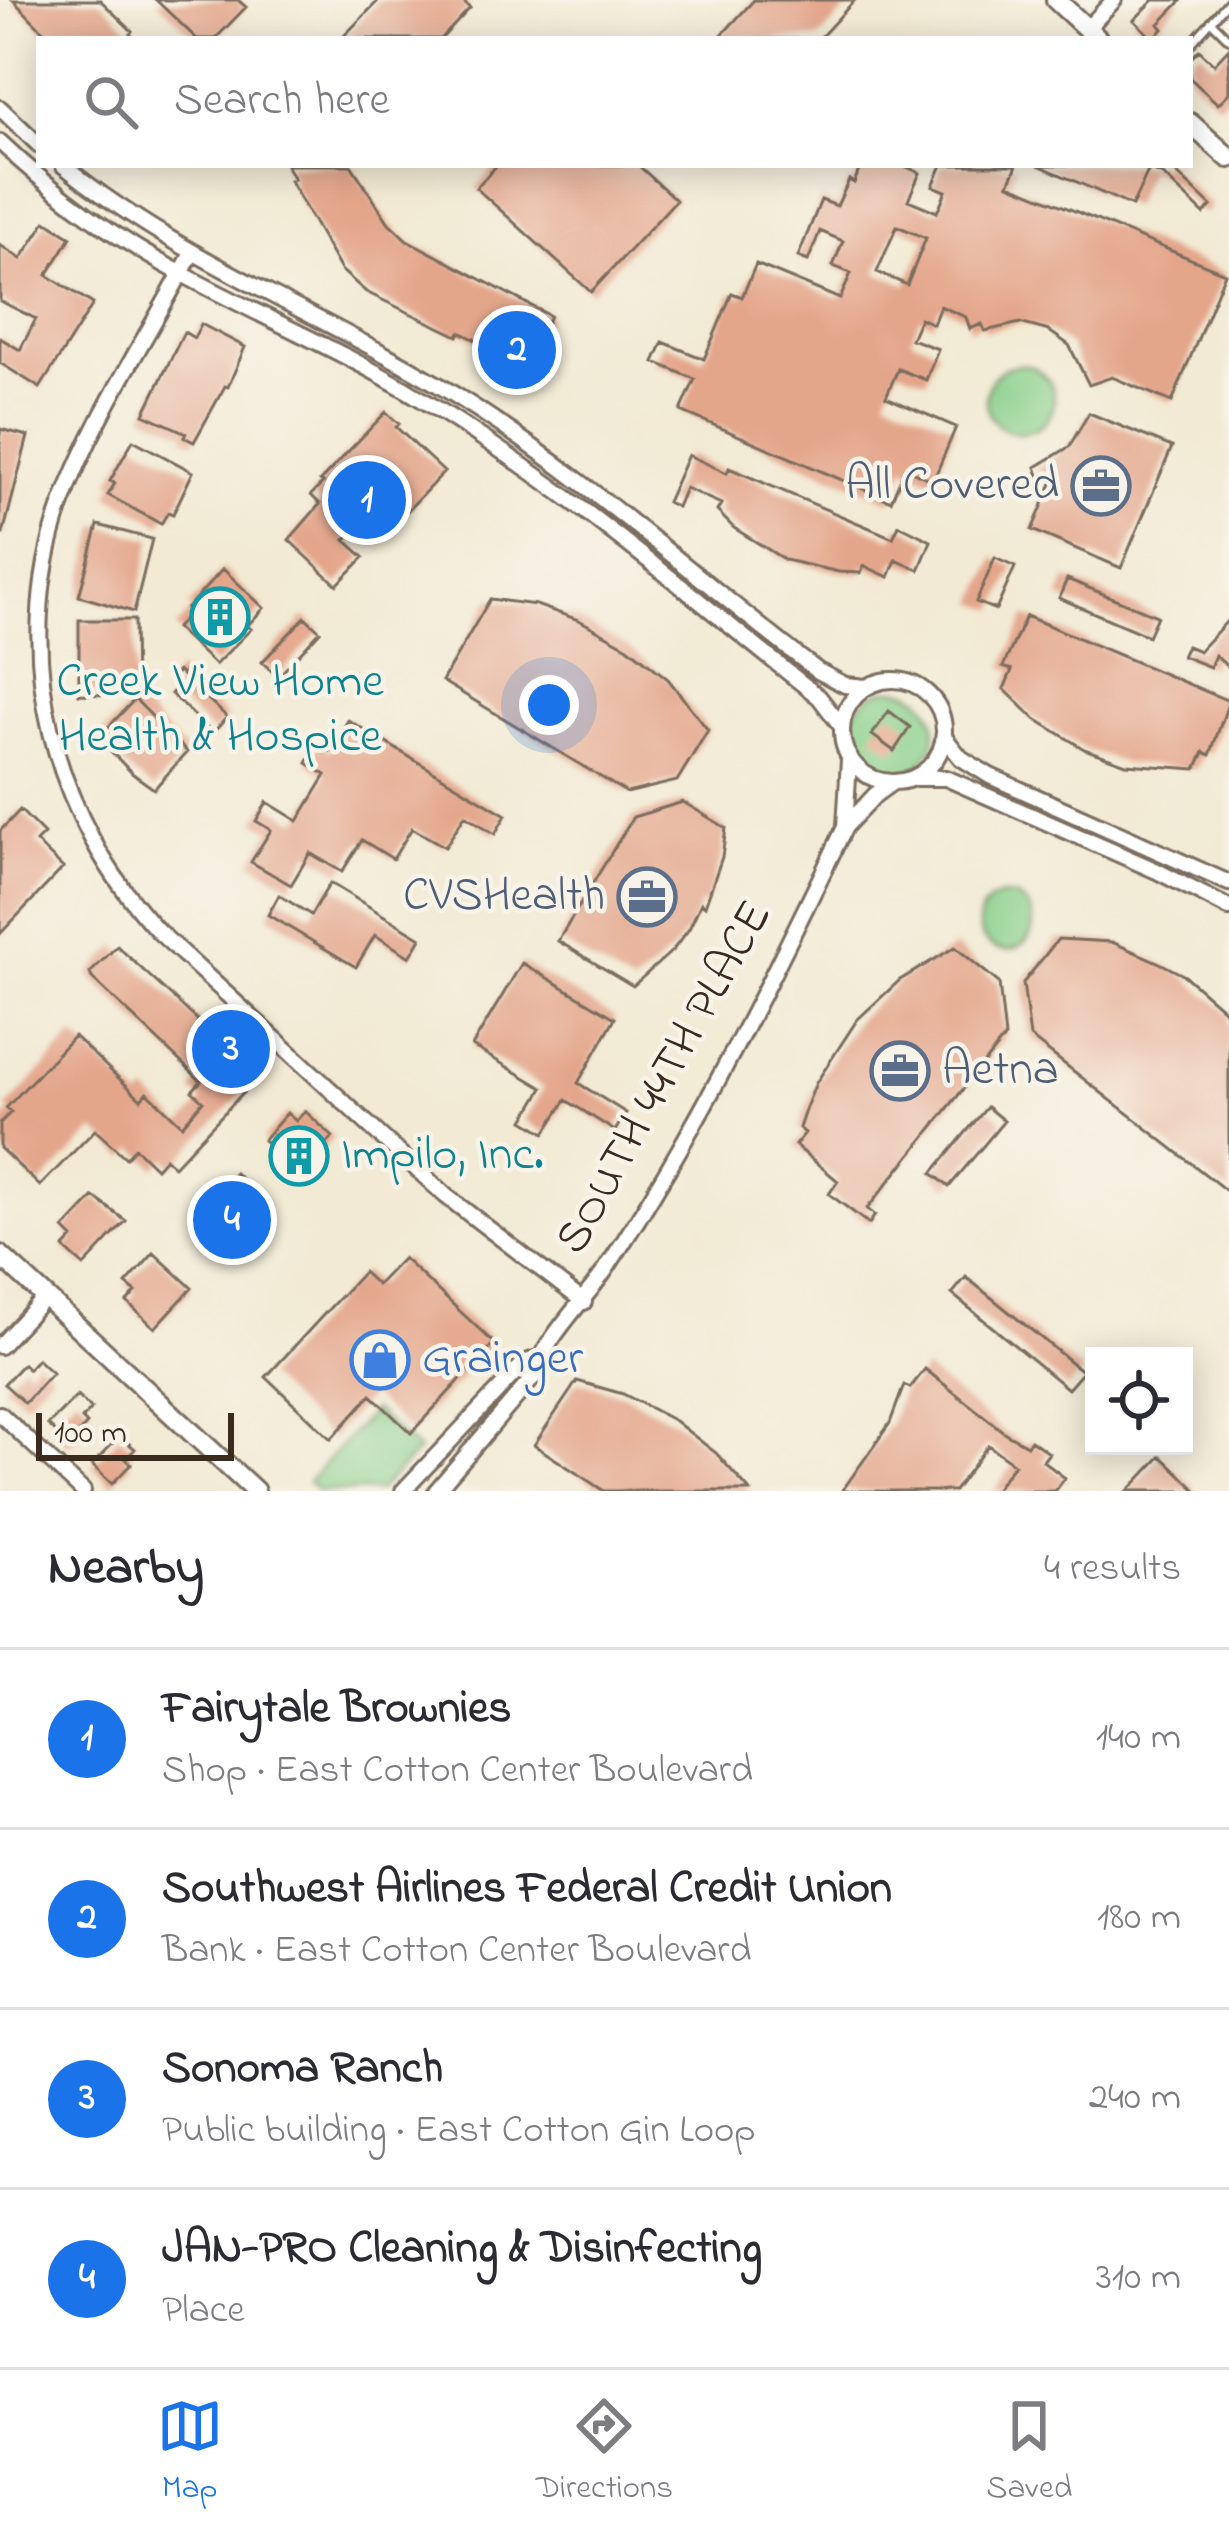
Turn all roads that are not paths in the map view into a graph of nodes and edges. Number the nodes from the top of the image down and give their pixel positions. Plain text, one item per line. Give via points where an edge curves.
1 (1056, 0) edge
2 (1114, 0) edge
3 (1229, 2) edge
4 (1211, 21) junction
5 (1092, 34) edge
6 (1229, 38) edge
7 (1193, 42) edge
8 (0, 108) edge
9 (1193, 126) edge
10 (0, 142) edge
11 (36, 142) edge
12 (1229, 158) edge
13 (67, 168) edge
14 (192, 253) junction
15 (181, 274) junction
16 (664, 572) junction
17 (767, 631) junction
18 (866, 688) junction
19 (842, 727) junction
20 (944, 737) junction
21 (849, 757) junction
22 (915, 778) junction
23 (893, 782) junction
24 (845, 827) junction
25 (1229, 883) edge
26 (1229, 908) edge
27 (0, 1255) edge
28 (45, 1297) junction
29 (584, 1302) junction
30 (0, 1346) edge
31 (538, 1358) junction
32 (0, 1414) edge
33 (83, 1491) edge
34 (255, 1491) edge
35 (404, 1491) edge
36 (436, 1491) edge

1 - 5 main road
2 - 5 street
3 - 4 lane
4 - 6 lane
4 - 7 lane
8 - 11 street
9 - 12 main road
10 - 15 street via 100,223
13 - 14 street
14 - 15 street
14 - 17 street via 480,411 582,481
15 - 16 street via 414,394 541,475
15 - 29 street via 84,456 50,548 41,673 70,797 91,842 159,932 431,1183
16 - 17 street via 687,577 737,618
16 - 19 street via 818,697
17 - 18 street via 829,678
18 - 19 street via 849,704
18 - 20 street via 891,680 920,688 940,712
19 - 21 street
20 - 22 street
20 - 25 street via 974,768
21 - 23 street via 870,777
21 - 24 street, SOUTH 44TH PLACE
22 - 23 street
22 - 26 street via 946,778
23 - 24 street, SOUTH 44TH PLACE
24 - 29 street, SOUTH 44TH PLACE via 719,1082
27 - 28 main road
28 - 30 street
28 - 34 main road
29 - 31 street, SOUTH 44TH PLACE
31 - 35 street, SOUTH 44TH PLACE via 524,1363
31 - 36 street, SOUTH 44TH PLACE via 536,1374
32 - 33 street

